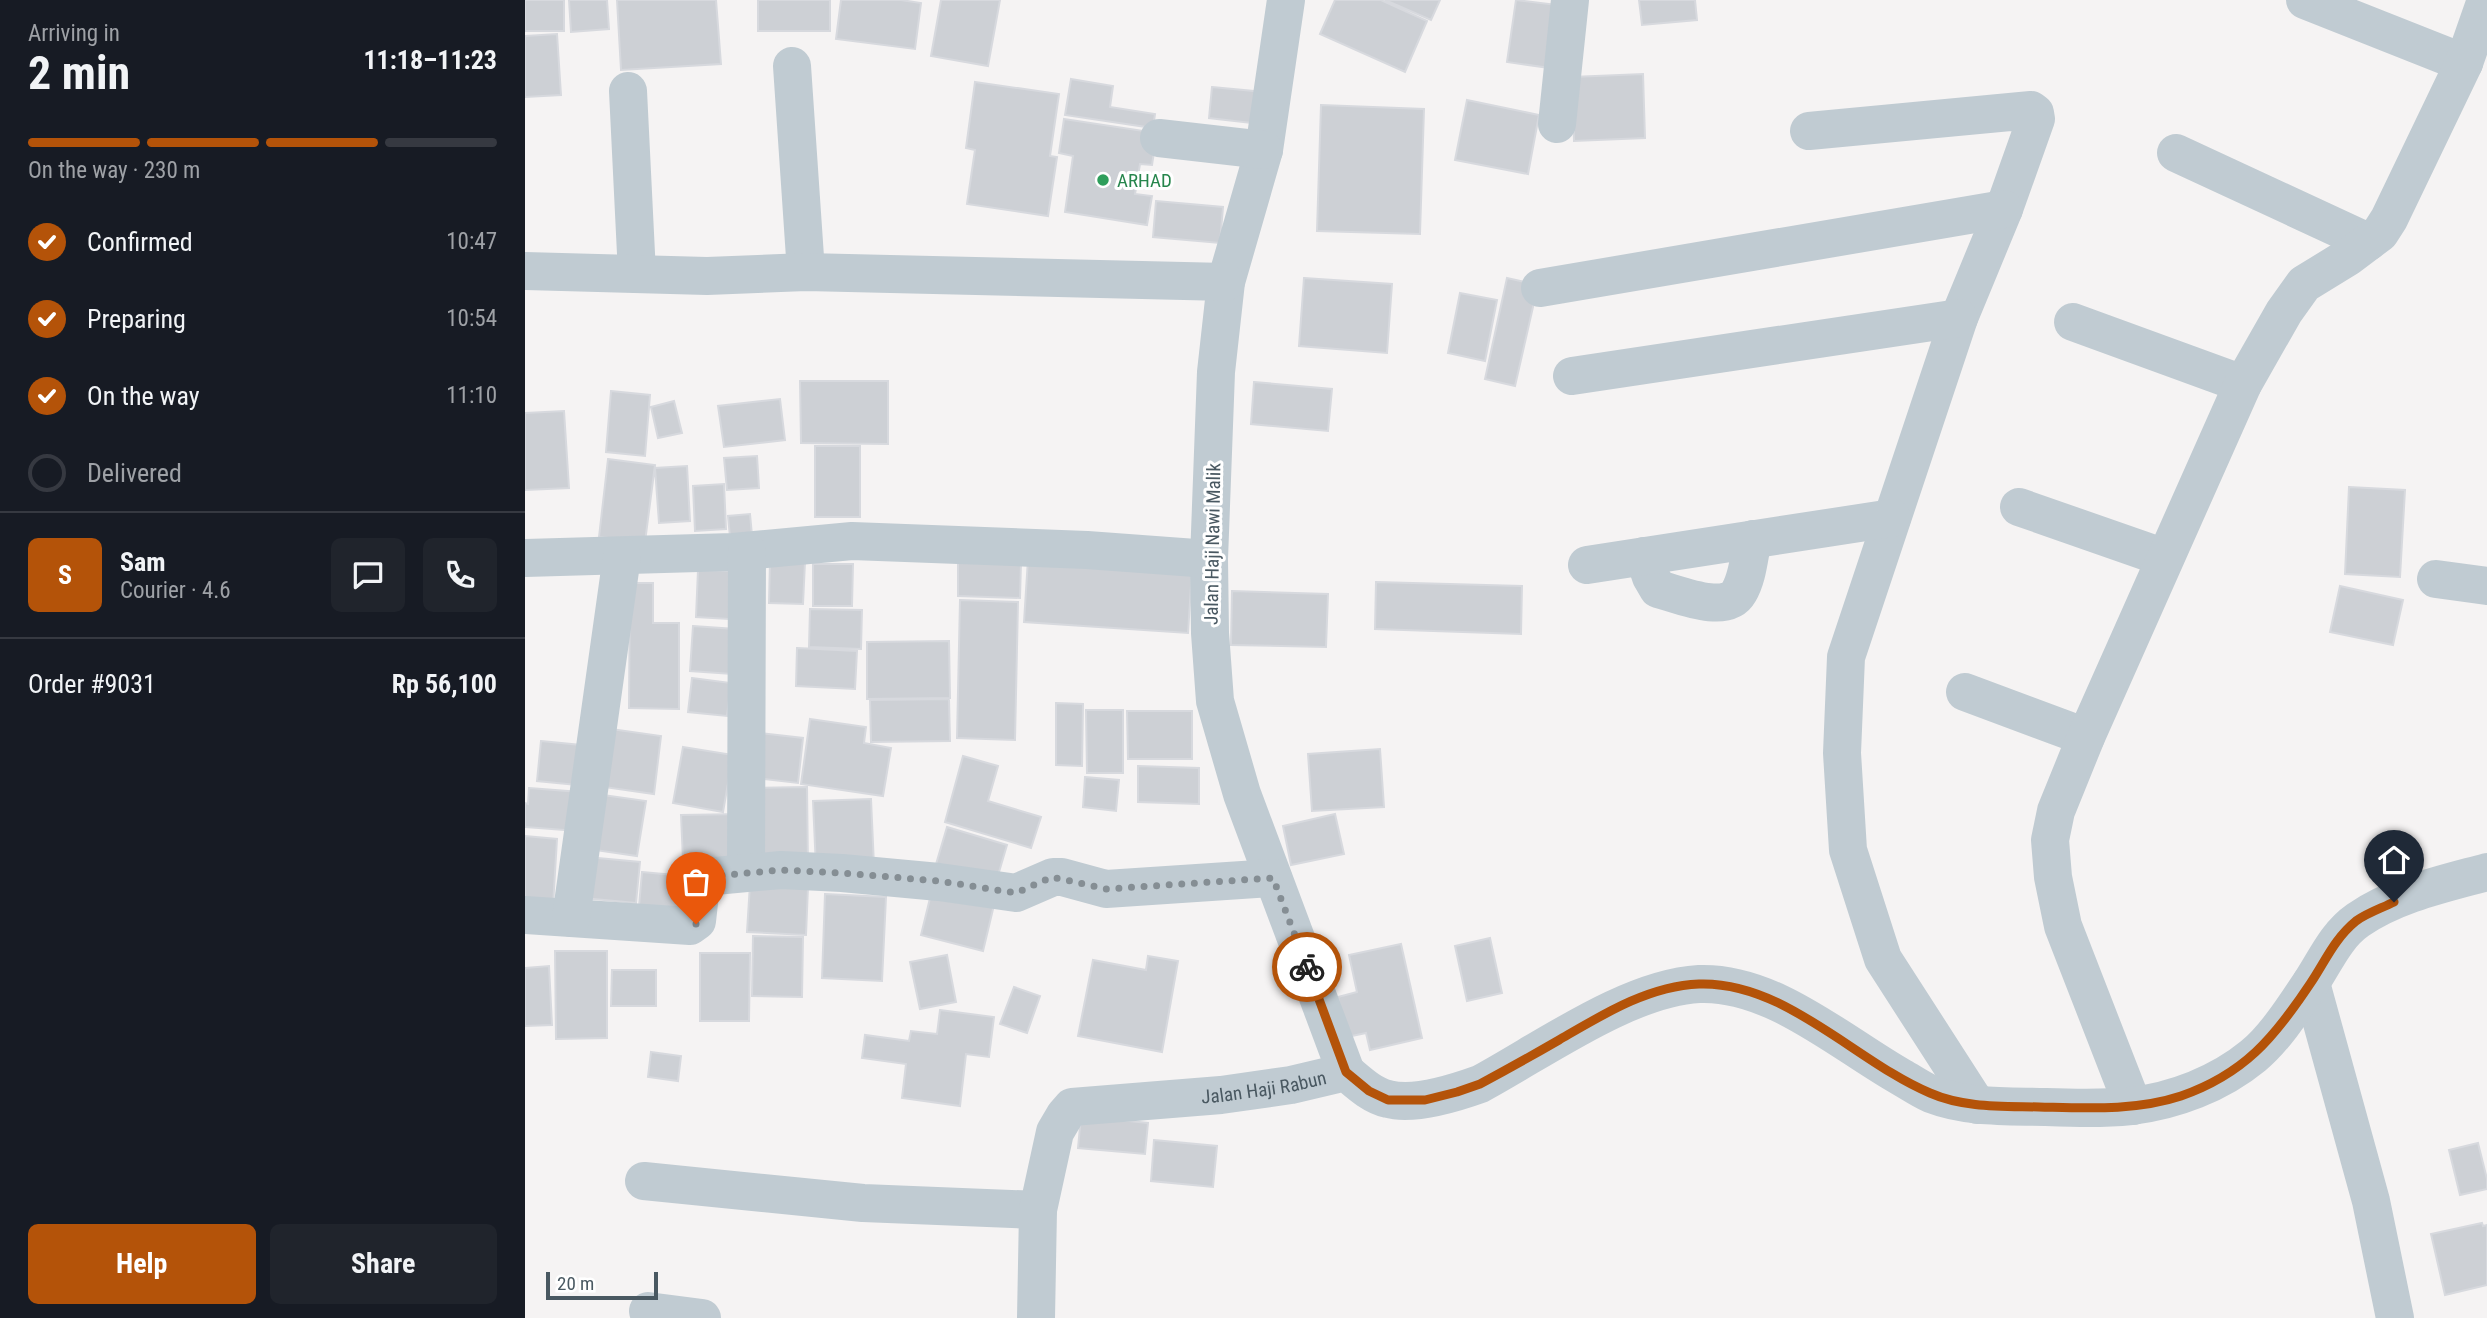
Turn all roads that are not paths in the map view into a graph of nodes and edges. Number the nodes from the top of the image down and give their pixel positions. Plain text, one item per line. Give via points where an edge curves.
1 (1286, 0) edge
2 (1570, 0) edge
3 (2305, 0) edge
4 (2486, 0) edge
5 (2464, 64) junction
6 (792, 66) dead end
7 (628, 91) dead end
8 (1557, 124) dead end
9 (1809, 131) dead end
10 (1159, 138) dead end
11 (1264, 150) junction
12 (2176, 153) dead end
13 (2004, 209) junction
14 (2368, 242) junction
15 (525, 271) edge
16 (806, 272) junction
17 (637, 274) junction
18 (1226, 282) junction
19 (1540, 288) dead end
20 (1959, 318) junction
21 (2073, 322) dead end
22 (1571, 376) dead end
23 (2243, 384) junction
24 (2019, 507) dead end
25 (1892, 518) junction
26 (1753, 539) junction
27 (747, 551) junction
28 (622, 556) junction
29 (1644, 556) junction
30 (525, 558) edge
31 (2165, 558) junction
32 (1209, 559) junction
33 (1587, 565) dead end
34 (2435, 579) dead end
35 (2487, 586) edge
36 (1965, 692) dead end
37 (2086, 737) junction
38 (746, 872) junction
39 (2487, 872) edge
40 (1273, 878) junction
41 (525, 915) edge
42 (571, 918) junction
43 (2311, 983) junction
44 (1346, 1072) junction
45 (1977, 1105) junction
46 (2133, 1106) junction
47 (643, 1181) dead end
48 (1038, 1210) junction
49 (648, 1311) dead end
50 (702, 1318) edge
51 (1036, 1318) edge
52 (2395, 1318) edge

1 - 11 street, Jalan Haji Nawi Malik
2 - 8 street
3 - 5 street
4 - 5 street
5 - 14 street via 2389,219
6 - 16 street
7 - 17 street
9 - 13 street via 2031,110 2036,119
10 - 11 street
11 - 18 street, Jalan Haji Nawi Malik
12 - 14 street
13 - 19 street
13 - 20 street
14 - 23 street via 2304,284
15 - 17 street
16 - 17 street
16 - 18 street
18 - 32 street, Jalan Haji Nawi Malik via 1216,372
20 - 22 street
20 - 25 street
21 - 23 street
23 - 31 street
24 - 31 street
25 - 26 street
25 - 45 street via 1846,657 1842,753 1848,850 1883,959
26 - 29 street
26 - 29 street via 1744,582 1738,595 1727,603 1658,589
27 - 28 street
27 - 32 street via 852,541
27 - 38 street
28 - 30 street
28 - 42 street
29 - 33 street
31 - 37 street
32 - 40 street, Jalan Haji Nawi Malik via 1215,701
34 - 35 street
36 - 37 street
37 - 46 street via 2056,811 2050,840 2053,877 2063,926
38 - 40 street via 842,873 1016,893 1052,877 1106,889
38 - 42 street via 715,876 701,885 697,921 690,926
39 - 43 street, Jalan Haji Rabun via 2412,892 2357,921 2330,949
40 - 44 street, Jalan Haji Nawi Malik
41 - 42 street
43 - 46 street, Jalan Haji Rabun via 2273,1035 2228,1074 2180,1096
43 - 52 street via 2371,1201
44 - 45 street, Jalan Haji Rabun via 1388,1100 1425,1100 1480,1084 1632,1000 1672,988 1725,985 1784,1006 1931,1094
44 - 48 street, Jalan Haji Rabun via 1221,1095 1072,1107 1055,1132
45 - 46 street, Jalan Haji Rabun
47 - 48 street via 863,1203
48 - 51 street, Jalan Haji Rabun
49 - 50 street

